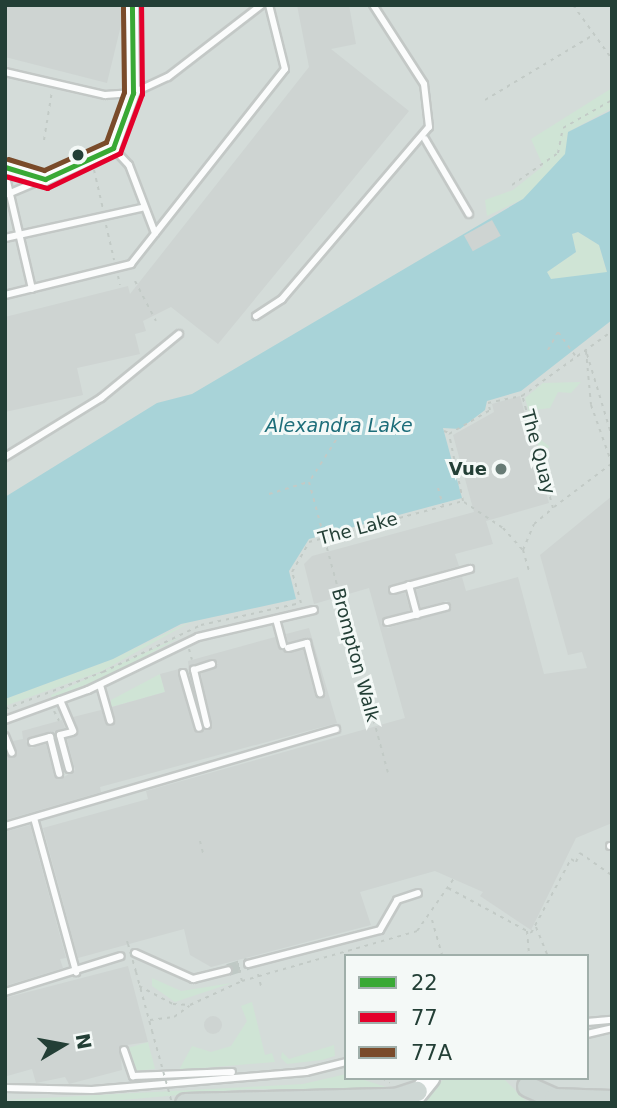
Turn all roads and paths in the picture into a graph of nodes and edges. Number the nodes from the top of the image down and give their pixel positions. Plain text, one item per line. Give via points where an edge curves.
1 (132, 5) edge
2 (261, 5) edge
3 (269, 5) edge
4 (373, 5) edge
5 (573, 5) edge
6 (593, 35) junction
7 (612, 59) edge
8 (5, 72) edge
9 (54, 83) junction
10 (133, 93) junction
11 (485, 100) dead end
12 (612, 100) edge
13 (425, 139) junction
14 (44, 140) dead end
15 (113, 148) junction
16 (5, 167) edge
17 (93, 168) dead end
18 (5, 173) edge
19 (45, 179) junction
20 (512, 185) dead end
21 (8, 194) junction
22 (142, 208) junction
23 (469, 214) dead end
24 (104, 216) junction
25 (155, 233) junction
26 (19, 235) junction
27 (5, 238) edge
28 (117, 272) junction
29 (135, 281) dead end
30 (120, 285) dead end
31 (32, 289) junction
32 (5, 295) edge
33 (256, 317) dead end
34 (156, 321) dead end
35 (612, 331) edge
36 (179, 334) dead end
37 (548, 350) dead end
38 (585, 350) junction
39 (576, 357) junction
40 (522, 397) junction
41 (444, 431) dead end
42 (449, 434) junction
43 (612, 437) edge
44 (336, 440) dead end
45 (5, 457) edge
46 (612, 464) edge
47 (309, 482) junction
48 (438, 488) dead end
49 (269, 494) dead end
50 (463, 501) junction
51 (443, 506) junction
52 (553, 508) junction
53 (324, 538) junction
54 (523, 550) junction
55 (470, 569) dead end
56 (530, 574) dead end
57 (409, 585) junction
58 (393, 590) dead end
59 (301, 603) dead end
60 (446, 607) dead end
61 (314, 610) dead end
62 (417, 615) junction
63 (276, 619) junction
64 (387, 622) dead end
65 (212, 664) dead end
66 (184, 673) dead end
67 (100, 685) junction
68 (320, 693) dead end
69 (60, 700) junction
70 (5, 720) edge
71 (110, 721) dead end
72 (207, 725) dead end
73 (199, 729) dead end
74 (336, 729) dead end
75 (5, 736) edge
76 (32, 742) dead end
77 (12, 753) dead end
78 (69, 769) dead end
79 (388, 772) dead end
80 (60, 774) dead end
81 (34, 818) junction
82 (5, 826) edge
83 (200, 841) dead end
84 (203, 853) dead end
85 (612, 874) edge
86 (454, 877) dead end
87 (418, 893) dead end
88 (432, 918) dead end
89 (535, 926) junction
90 (527, 931) junction
91 (127, 943) dead end
92 (135, 953) dead end
93 (441, 954) edge
94 (529, 954) edge
95 (547, 954) edge
96 (121, 956) dead end
97 (236, 960) dead end
98 (248, 964) tunnel mouth
99 (228, 970) tunnel mouth
100 (76, 972) junction
101 (258, 973) dead end
102 (139, 986) junction
103 (261, 986) dead end
104 (5, 992) edge
105 (190, 1005) junction
106 (149, 1020) junction
107 (612, 1020) edge
108 (589, 1021) edge
109 (612, 1028) edge
110 (589, 1034) edge
111 (124, 1050) dead end
112 (344, 1062) edge
113 (258, 1074) junction
114 (423, 1086) edge
115 (5, 1088) edge
116 (527, 1089) edge
117 (612, 1100) edge
118 (172, 1103) edge
119 (185, 1103) edge

1 - 10 street
2 - 10 lane via 168,77
3 - 25 lane via 285,69
4 - 13 lane via 425,84 431,114
5 - 6 path
6 - 7 path
6 - 11 path
8 - 9 lane
9 - 10 lane via 105,94
9 - 14 path
10 - 15 street
12 - 20 path via 563,128 558,153
13 - 23 lane
13 - 33 lane via 282,299
15 - 19 street
15 - 22 lane via 129,165
16 - 19 street
17 - 24 path
18 - 21 lane
19 - 21 lane
21 - 26 lane
22 - 24 lane
22 - 25 lane
24 - 26 lane
24 - 28 path
25 - 28 lane via 131,264
26 - 27 lane
26 - 31 lane
28 - 30 path
28 - 31 lane
29 - 34 path
31 - 32 lane
35 - 38 path
36 - 45 lane via 101,398
37 - 39 path via 558,332
38 - 39 path
38 - 43 path
38 - 46 path via 591,405
39 - 40 path
40 - 42 path via 488,403 490,410
40 - 52 path, The Quay
41 - 42 path
42 - 50 path via 465,492
44 - 47 path
46 - 52 path, The Quay
47 - 49 path
47 - 53 path, Brompton Walk
48 - 51 path
50 - 51 path, The Lake
50 - 54 path
51 - 53 path, The Lake
52 - 54 path, The Quay via 534,524
53 - 59 path, The Lake via 310,542 292,572
53 - 79 path, Brompton Walk
54 - 56 path
55 - 57 lane
57 - 58 lane
57 - 62 lane
60 - 62 lane
61 - 63 lane
62 - 64 lane
63 - 67 lane via 198,637
63 - 68 lane via 286,647 307,643
65 - 72 lane via 194,670
66 - 73 lane
67 - 69 lane
67 - 71 lane
69 - 70 lane
69 - 78 lane via 73,732 60,735
74 - 81 lane
75 - 77 lane
76 - 80 lane via 50,737
81 - 82 lane
81 - 100 lane
83 - 84 path
85 - 89 path via 580,853 549,895
86 - 90 path via 448,888
87 - 98 lane via 397,900 380,930
88 - 93 path
89 - 90 path
89 - 95 path
90 - 94 path
91 - 102 path, bridge
92 - 99 lane via 193,979
96 - 100 lane
97 - 105 path via 242,981
100 - 104 lane
101 - 103 path
102 - 105 path via 173,1004
102 - 106 path
105 - 106 path via 174,1017
106 - 118 path, bridge
107 - 108 lane
109 - 110 lane
111 - 113 lane via 133,1076
112 - 113 lane
113 - 115 lane via 92,1090
114 - 119 main road via 395,1098
116 - 117 main road via 554,1098

